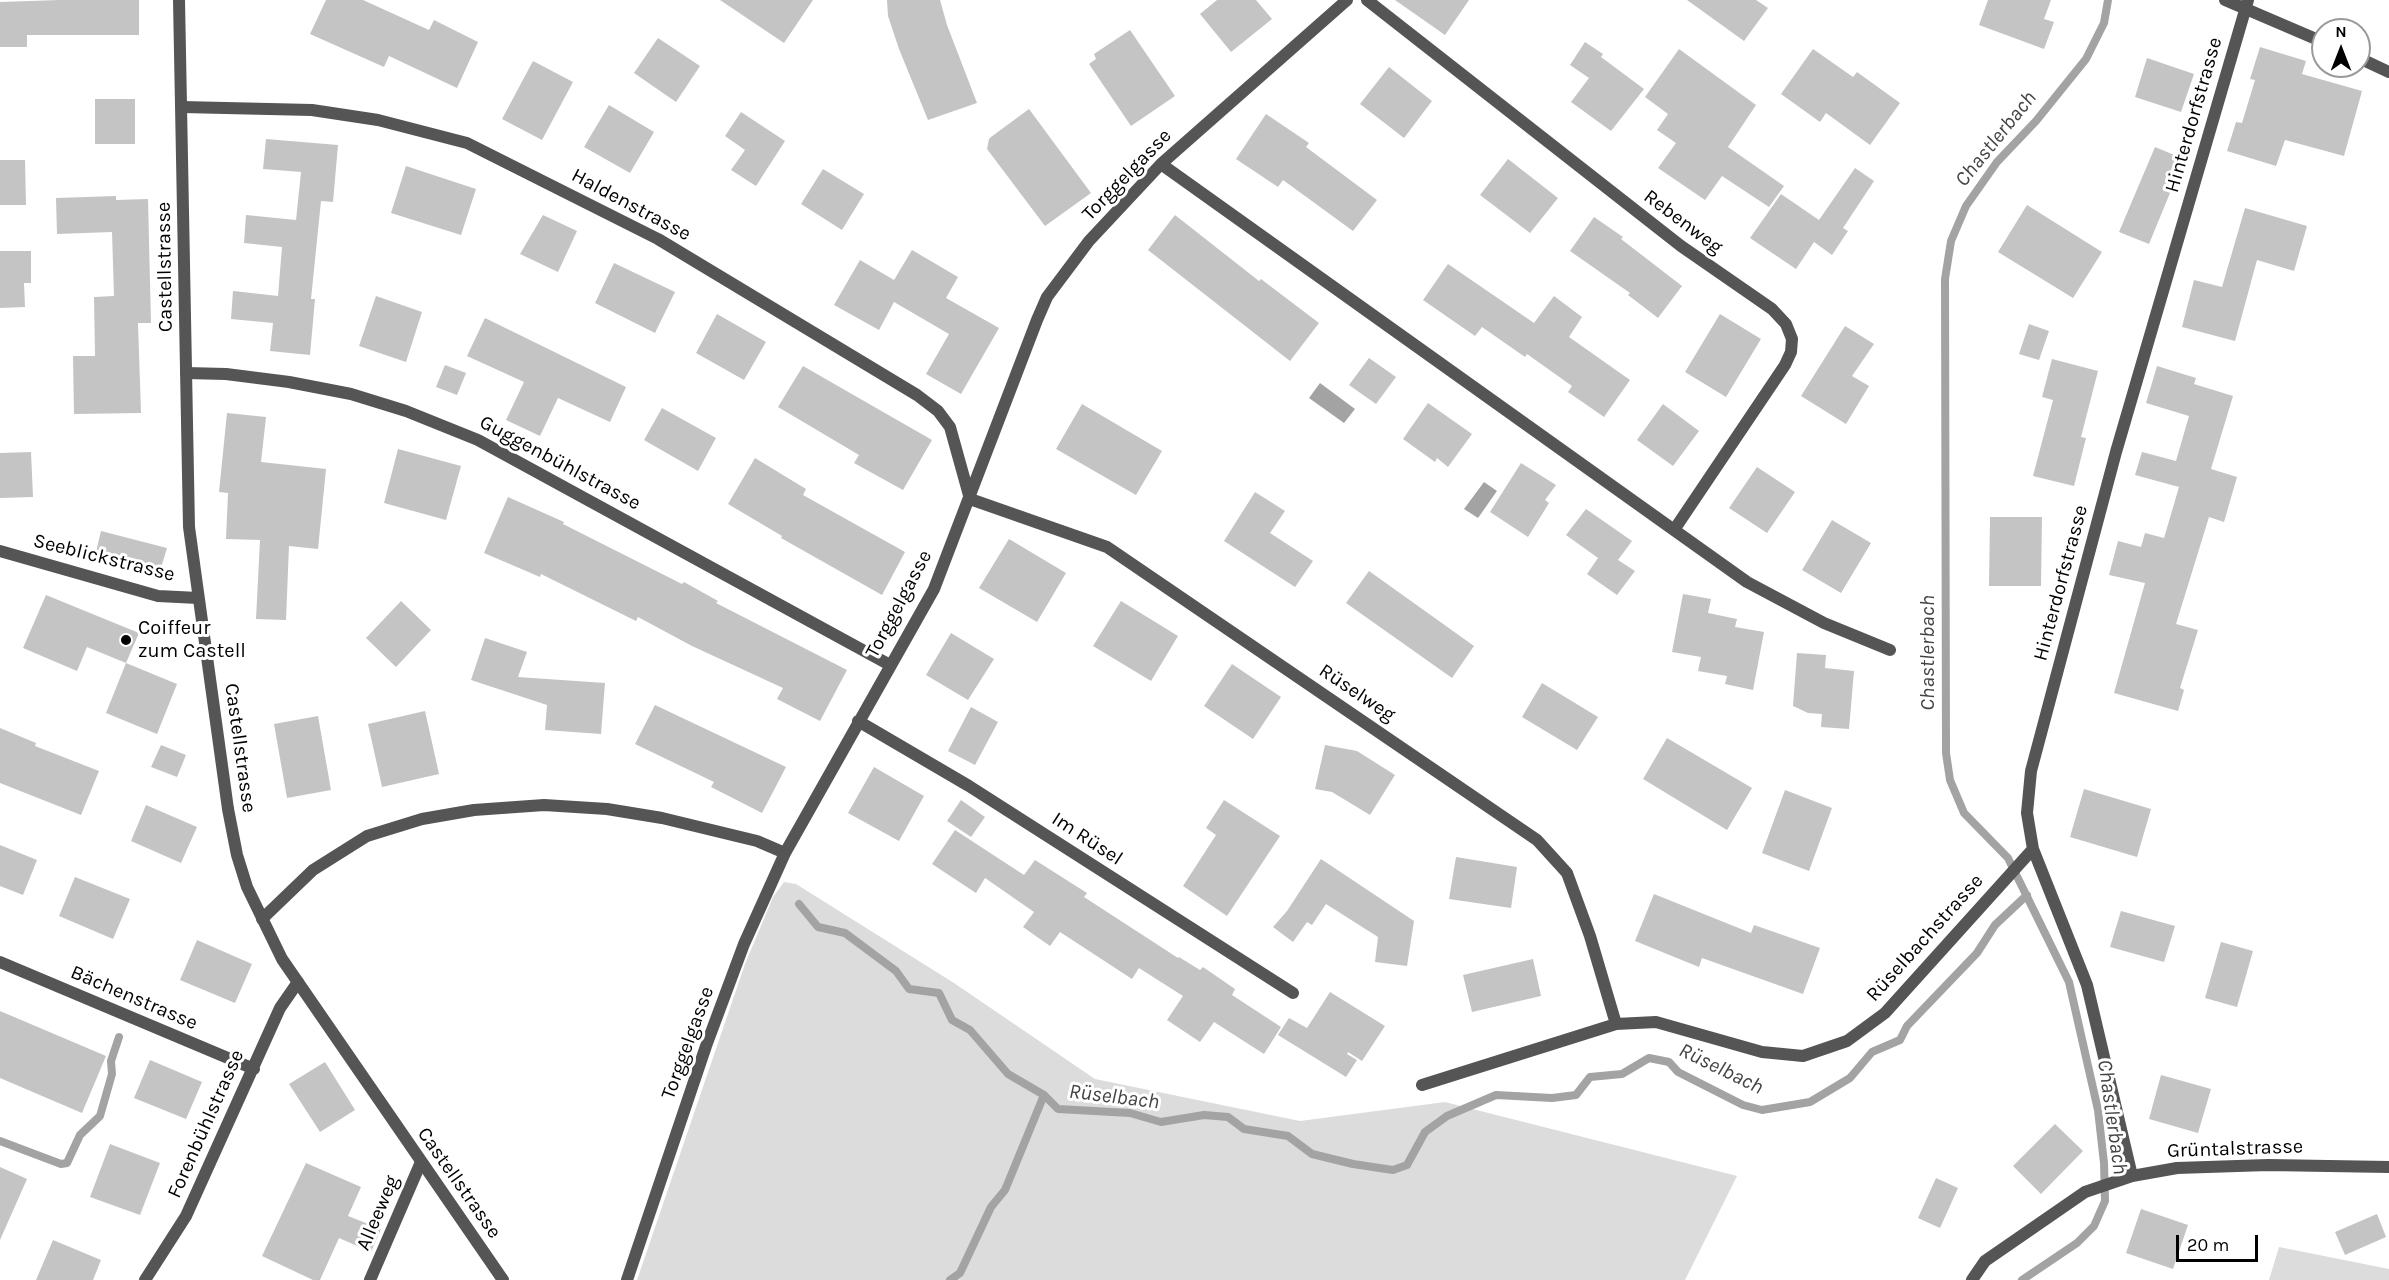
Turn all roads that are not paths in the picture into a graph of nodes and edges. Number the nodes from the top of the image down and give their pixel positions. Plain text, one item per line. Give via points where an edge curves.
1 (179, 0) edge
2 (1347, 0) edge
3 (1367, 0) edge
4 (2225, 0) edge
5 (2247, 4) edge
6 (2311, 36) edge
7 (2371, 64) edge
8 (2389, 72) edge
9 (182, 107) junction
10 (1161, 164) junction
11 (186, 373) junction
12 (970, 499) junction
13 (1674, 530) junction
14 (0, 552) edge
15 (198, 598) junction
16 (1890, 650) dead end
17 (890, 665) junction
18 (858, 721) junction
19 (2033, 849) junction
20 (785, 853) junction
21 (262, 919) junction
22 (0, 962) edge
23 (298, 982) junction
24 (1293, 993) dead end
25 (1616, 1024) junction
26 (254, 1069) junction
27 (1422, 1085) dead end
28 (421, 1162) junction
29 (2389, 1167) edge
30 (2128, 1178) junction
31 (145, 1280) edge
32 (370, 1280) edge
33 (503, 1280) edge
34 (627, 1280) edge
35 (1972, 1280) edge

1 - 9 street, Castellstrasse
2 - 10 street, Torggelgasse
3 - 13 street, Rebenweg via 1681,246 1772,309 1786,324 1792,339 1785,365
4 - 5 street
5 - 6 street
5 - 19 street, Hinterdorfstrasse via 2116,452 2031,771 2027,813
7 - 8 street
9 - 11 street, Castellstrasse
9 - 12 street, Haldenstrasse via 312,110 378,120 467,143 658,239 917,395 938,411 950,427
10 - 12 street, Torggelgasse via 1089,241 1047,297
10 - 13 street
11 - 15 street, Castellstrasse via 187,496
11 - 17 street, Guggenbühlstrasse via 268,379 351,394 478,440
12 - 17 street, Torggelgasse via 934,589
12 - 25 street, Rüselweg via 1107,547 1538,840 1568,873
13 - 16 street via 1747,582 1824,623
14 - 15 street, Seeblickstrasse via 158,596
15 - 21 street, Castellstrasse via 237,855
17 - 18 street, Torggelgasse
18 - 20 street, Torggelgasse
18 - 24 street, Im Rüsel via 969,786
19 - 25 street, Rüselbachstrasse via 1885,1013 1847,1041 1803,1056 1762,1052 1656,1022
19 - 30 street, Hinterdorfstrasse via 2087,985
20 - 21 street via 757,840 607,809 544,805 474,810 422,819 367,836 313,870
20 - 34 street, Torggelgasse via 744,944
21 - 23 street, Castellstrasse
22 - 26 street, Bächenstrasse
23 - 26 street, Forenbühlstrasse via 280,1008
23 - 28 street, Castellstrasse
25 - 27 street, Rüselbachstrasse
26 - 31 street, Forenbühlstrasse via 186,1216
28 - 32 street, Alleeweg
28 - 33 street, Castellstrasse
29 - 30 street, Grüntalstrasse via 2188,1167
30 - 35 street, Grüntalstrasse via 2085,1192 1984,1262

